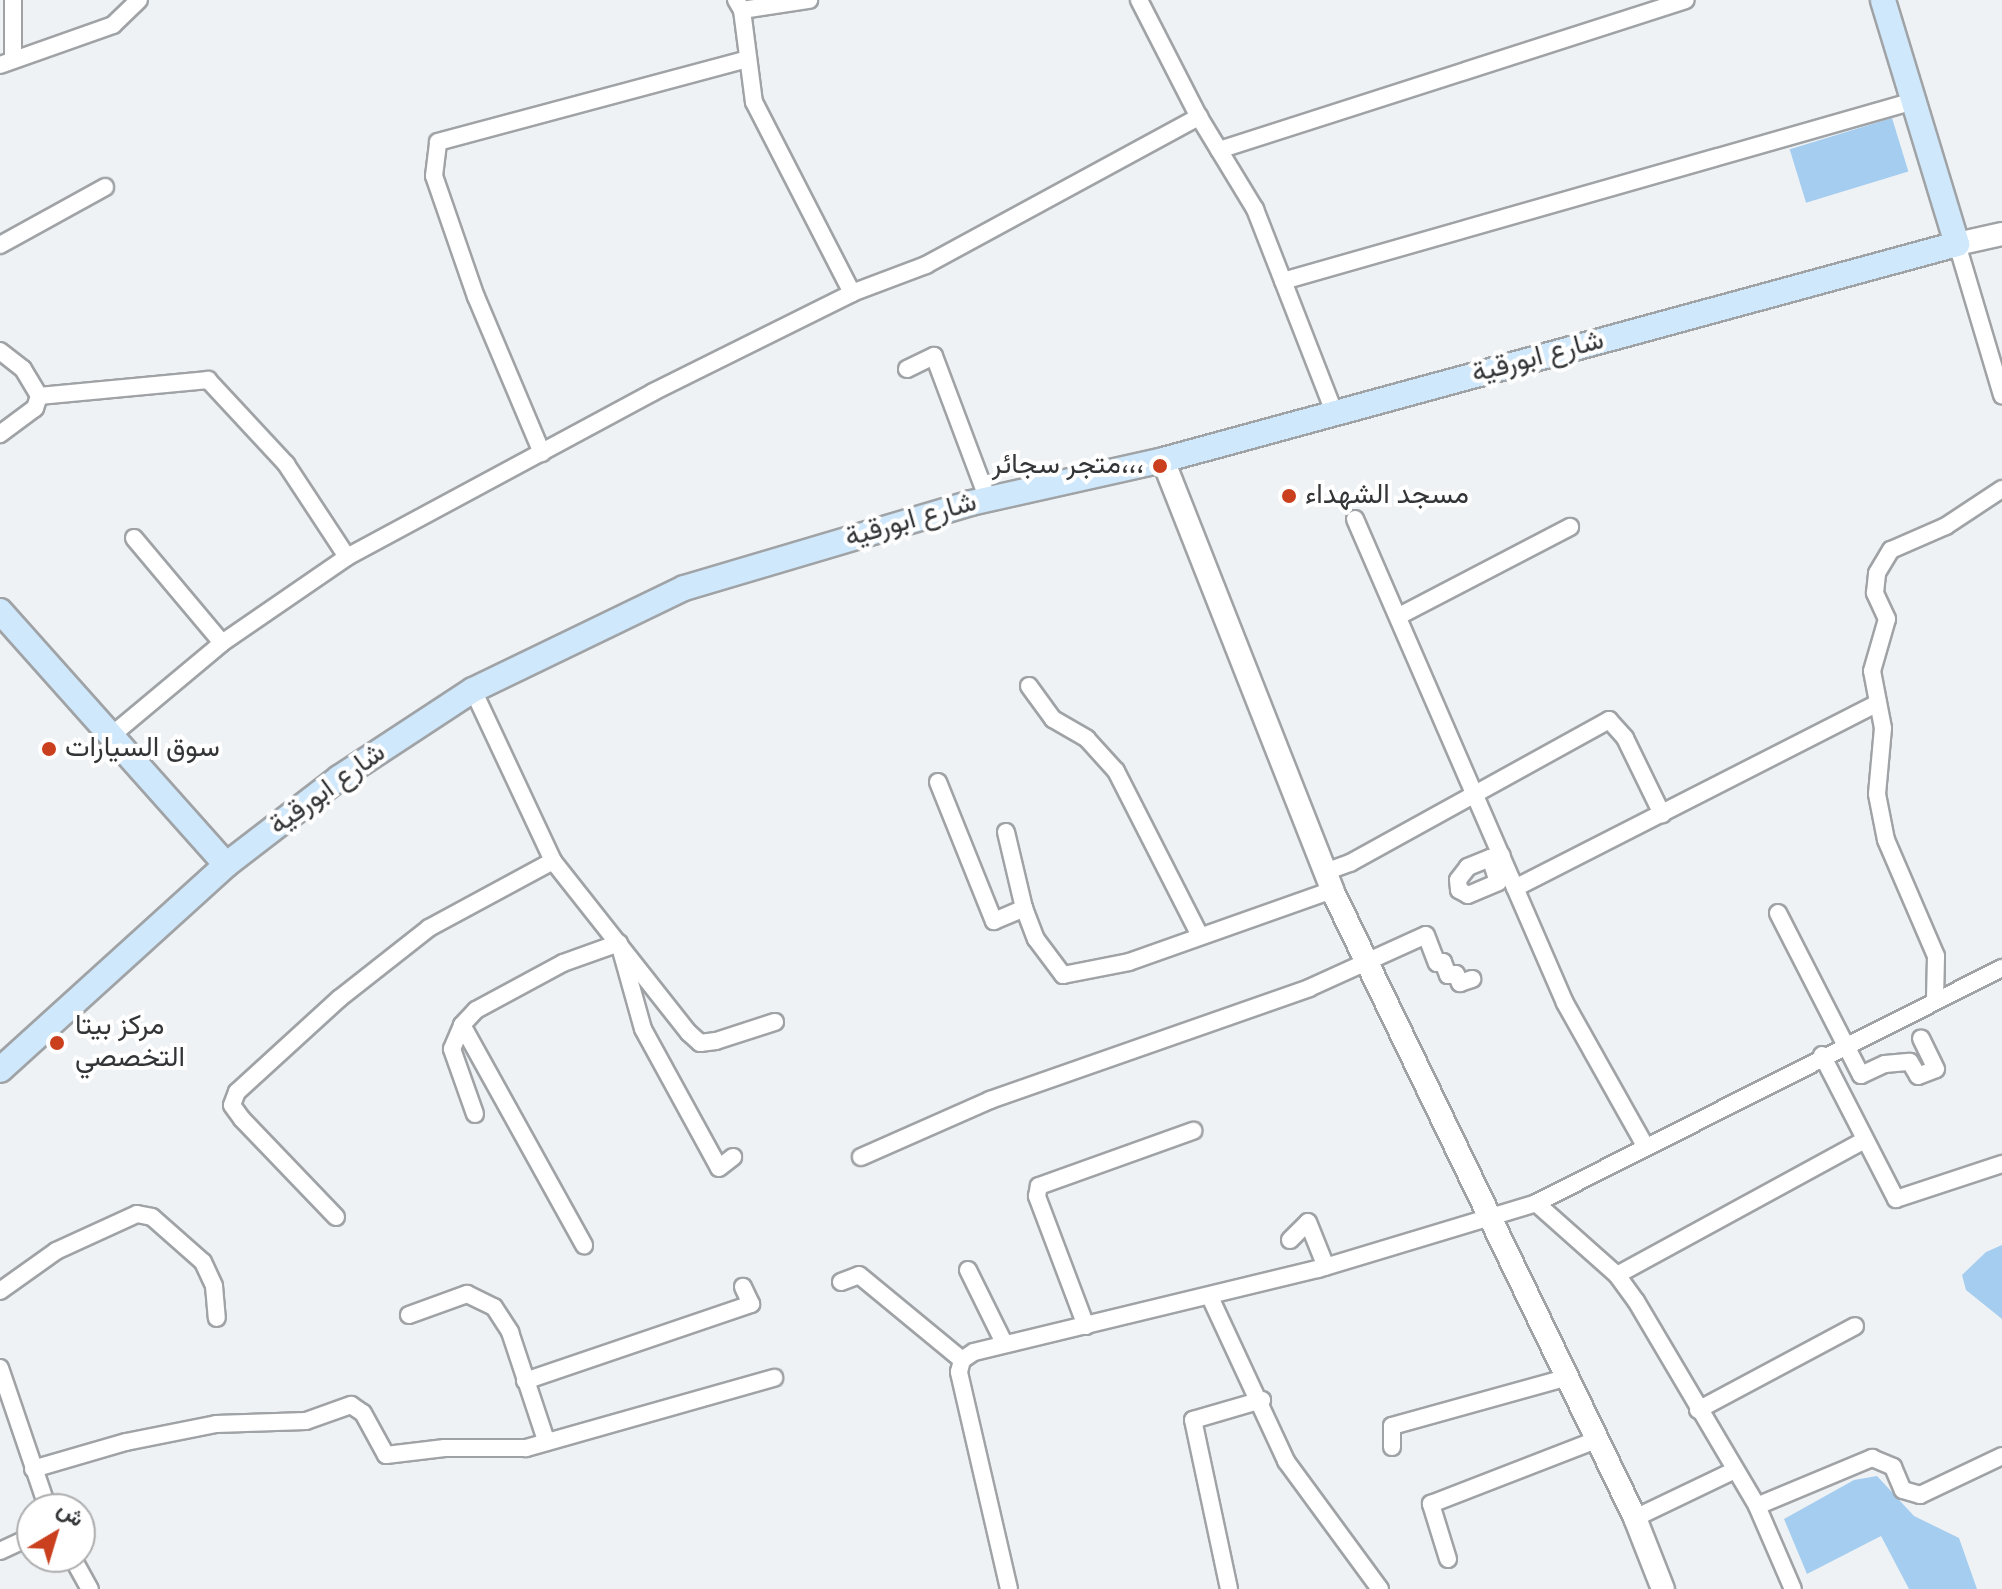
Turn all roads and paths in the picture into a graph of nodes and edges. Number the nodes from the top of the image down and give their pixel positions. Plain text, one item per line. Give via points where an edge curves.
1 (13, 0) edge
2 (139, 0) edge
3 (809, 0) edge
4 (1139, 0) edge
5 (1686, 0) edge
6 (1883, 0) edge
7 (739, 5) edge
8 (747, 59) junction
9 (6, 62) edge
10 (1914, 101) junction
11 (1199, 117) junction
12 (1219, 150) junction
13 (105, 187) dead end
14 (2002, 234) edge
15 (1957, 244) junction
16 (0, 245) edge
17 (1283, 281) junction
18 (852, 293) junction
19 (0, 351) edge
20 (907, 369) dead end
21 (2002, 395) edge
22 (39, 396) junction
23 (1334, 412) junction
24 (0, 434) edge
25 (542, 453) junction
26 (1163, 460) junction
27 (2002, 489) edge
28 (988, 500) junction
29 (1355, 519) dead end
30 (1570, 527) dead end
31 (134, 538) dead end
32 (347, 557) junction
33 (0, 611) edge
34 (1399, 616) junction
35 (222, 643) junction
36 (1029, 686) dead end
37 (473, 690) junction
38 (1878, 703) junction
39 (112, 735) junction
40 (938, 782) dead end
41 (1476, 793) junction
42 (1662, 814) junction
43 (1006, 832) dead end
44 (553, 861) junction
45 (226, 865) junction
46 (1328, 881) junction
47 (1515, 888) junction
48 (1024, 908) junction
49 (1778, 913) dead end
50 (1200, 936) junction
51 (619, 943) junction
52 (1366, 962) junction
53 (2002, 968) edge
54 (1472, 979) dead end
55 (1935, 998) junction
56 (775, 1022) dead end
57 (462, 1025) junction
58 (1921, 1038) dead end
59 (1845, 1043) junction
60 (1822, 1055) junction
61 (0, 1070) edge
62 (475, 1114) dead end
63 (1193, 1131) dead end
64 (1863, 1141) junction
65 (1644, 1144) junction
66 (733, 1157) dead end
67 (861, 1157) dead end
68 (2002, 1164) edge
69 (1536, 1203) junction
70 (336, 1217) dead end
71 (1488, 1221) junction
72 (1290, 1240) dead end
73 (584, 1245) dead end
74 (1326, 1267) junction
75 (968, 1270) dead end
76 (1617, 1275) junction
77 (841, 1282) dead end
78 (743, 1287) dead end
79 (0, 1291) edge
80 (1210, 1297) junction
81 (409, 1315) dead end
82 (217, 1318) dead end
83 (1086, 1326) junction
84 (1855, 1326) dead end
85 (1004, 1343) junction
86 (962, 1360) junction
87 (0, 1368) edge
88 (774, 1378) dead end
89 (1565, 1378) junction
90 (525, 1381) junction
91 (1262, 1400) junction
92 (1698, 1410) junction
93 (546, 1440) junction
94 (1596, 1440) junction
95 (1392, 1447) dead end
96 (2002, 1456) edge
97 (33, 1469) junction
98 (1733, 1471) junction
99 (42, 1493) edge
100 (1757, 1506) junction
101 (1635, 1518) junction
102 (1448, 1559) dead end
103 (1009, 1589) edge
104 (1229, 1589) edge
105 (1380, 1589) edge
106 (1663, 1589) edge
107 (1793, 1589) edge

1 - 9 street
2 - 9 street via 113,25
3 - 7 street
4 - 11 street
5 - 12 street
6 - 10 main road
7 - 8 street via 748,29
8 - 18 street via 754,102
8 - 25 street via 438,142 434,176 476,297
10 - 15 main road
10 - 17 street
11 - 12 street
11 - 18 street via 926,265
12 - 17 street via 1255,209
13 - 16 street
14 - 15 main road, شارع ابورقية
15 - 21 street
15 - 23 main road, شارع ابورقية
17 - 23 street
18 - 25 street
19 - 22 street via 29,377
20 - 28 street via 934,356
22 - 24 street via 35,408
22 - 32 street via 208,380 286,464
23 - 26 main road, شارع ابورقية
25 - 32 street
26 - 28 main road, شارع ابورقية
26 - 46 main road
27 - 38 street via 1946,526 1891,550 1877,573 1875,593 1887,619 1887,634 1872,671
28 - 37 main road, شارع ابورقية via 684,588
29 - 34 street
30 - 34 street
31 - 35 street
32 - 35 street
33 - 39 main road
34 - 41 street
35 - 39 street
36 - 50 street via 1053,719 1087,739 1116,771
37 - 44 street
37 - 45 main road, شارع ابورقية via 339,778
38 - 42 street
38 - 55 street via 1883,728 1877,794 1886,840 1936,956
39 - 45 main road
40 - 48 street via 994,921
41 - 42 street via 1609,720 1625,738
41 - 46 street via 1350,863
41 - 47 street via 1496,857
42 - 47 street
43 - 48 street
44 - 51 street
44 - 70 street via 429,928 340,998 237,1092 232,1105 242,1119
45 - 61 main road, شارع ابورقية
46 - 50 street
46 - 52 main road
47 - 65 street via 1565,1003
48 - 50 street via 1036,939 1063,975 1129,962
49 - 59 street
51 - 56 street via 700,1043
51 - 57 street via 563,963 476,1010
51 - 66 street via 643,1029 719,1168
52 - 54 street via 1426,935 1448,975 1456,974 1460,983
52 - 67 street via 1296,994 990,1100
52 - 71 main road
53 - 55 street
55 - 59 street
57 - 62 street via 452,1049
57 - 73 street
58 - 59 street via 1936,1069 1918,1076 1910,1062 1885,1064 1861,1075
59 - 60 street
60 - 64 street
60 - 65 street
63 - 83 street via 1039,1186 1037,1196
64 - 68 street via 1896,1199
64 - 76 street
65 - 69 street
69 - 71 street
69 - 76 street
71 - 74 street
71 - 89 main road
72 - 74 street via 1308,1222
74 - 80 street
75 - 85 street
76 - 92 street
77 - 86 street via 859,1275
78 - 90 street via 751,1304
79 - 82 street via 56,1251 137,1214 152,1217 203,1262 214,1286
80 - 83 street
80 - 91 street
81 - 90 street via 448,1297 482,1298 504,1319
83 - 85 street
84 - 92 street
85 - 86 street
86 - 103 street via 959,1372
87 - 97 street
88 - 93 street
89 - 94 main road
89 - 95 street via 1392,1426
90 - 93 street
91 - 104 street via 1193,1420
91 - 105 street via 1286,1461
92 - 98 street
93 - 97 street via 526,1448 386,1455 363,1413 351,1405 306,1421 216,1424 126,1442
94 - 101 main road
94 - 102 street via 1431,1504
96 - 100 street via 1920,1495 1903,1490 1893,1467 1872,1458
97 - 99 street
98 - 100 street
98 - 101 street
100 - 107 street
101 - 106 main road

